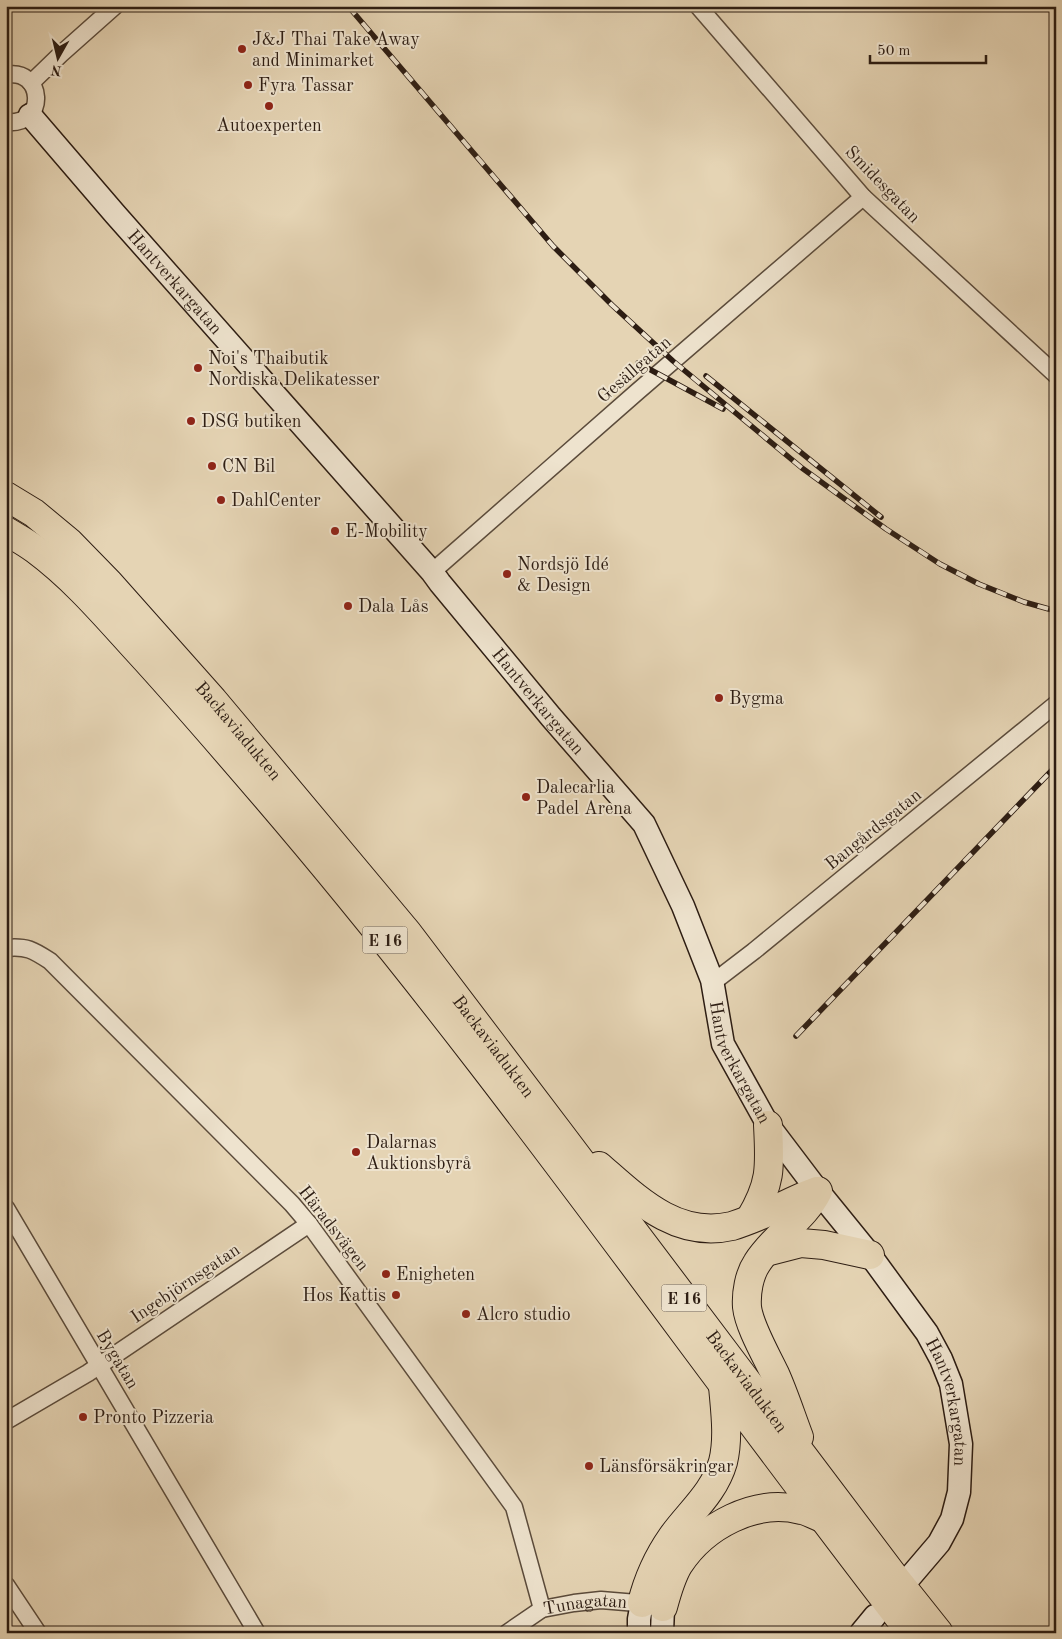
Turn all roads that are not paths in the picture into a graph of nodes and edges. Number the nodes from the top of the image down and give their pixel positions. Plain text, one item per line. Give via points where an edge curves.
1 (114, 6) edge
2 (698, 6) edge
3 (6, 75) edge
4 (31, 83) junction
5 (30, 115) junction
6 (6, 122) edge
7 (863, 197) junction
8 (1056, 375) edge
9 (6, 496) edge
10 (6, 531) edge
11 (432, 572) junction
12 (1056, 704) edge
13 (6, 948) edge
14 (712, 980) junction
15 (768, 1125) junction
16 (558, 1131) junction
17 (818, 1191) junction
18 (6, 1208) edge
19 (750, 1219) junction
20 (309, 1224) junction
21 (766, 1252) junction
22 (870, 1255) junction
23 (99, 1364) junction
24 (723, 1386) junction
25 (6, 1421) edge
26 (810, 1465) junction
27 (822, 1518) junction
28 (910, 1577) dead end
29 (6, 1585) edge
30 (542, 1608) junction
31 (655, 1614) edge
32 (875, 1616) dead end
33 (38, 1633) edge
34 (257, 1633) edge
35 (507, 1633) edge
36 (639, 1633) edge
37 (861, 1633) edge
38 (911, 1633) edge
39 (939, 1633) edge

1 - 4 street
2 - 7 street, Smidesgatan
3 - 4 street via 18,74
4 - 5 street via 37,96
5 - 6 street via 23,120
5 - 11 street, Hantverkargatan
7 - 8 street, Smidesgatan
7 - 11 street, Gesällgatan
9 - 16 highway, Backaviadukten / E 16 via 34,513 69,542 213,700 406,932
10 - 24 highway, Backaviadukten / E 16 via 35,549 87,596 297,832 542,1144
11 - 14 street, Hantverkargatan via 644,824 684,906
12 - 14 street, Bangårdsgatan via 754,951
13 - 20 street, Häradsvägen via 34,950 50,961
14 - 15 street, Hantverkargatan via 723,1044
15 - 17 street, Hantverkargatan
15 - 19 highway via 767,1183
16 - 19 highway via 662,1217 694,1227 714,1228
16 - 26 highway, Backaviadukten / E 16
17 - 19 highway
17 - 21 highway via 814,1201
17 - 22 street, Hantverkargatan
18 - 23 street, Bygatan
20 - 23 street, Ingebjörnsgatan
20 - 30 street, Häradsvägen via 514,1507
21 - 22 highway via 801,1243
21 - 26 highway via 757,1263 750,1281 747,1306
22 - 28 street, Hantverkargatan via 927,1333 941,1359 958,1418 961,1444 959,1492 952,1519 939,1543
23 - 25 street, Ingebjörnsgatan
23 - 34 street, Bygatan
24 - 27 highway, Backaviadukten / E 16
24 - 31 highway via 725,1447 719,1474 704,1500 672,1537 648,1579
26 - 39 highway, Backaviadukten / E 16
27 - 31 highway via 780,1507 762,1508 726,1521 692,1548 670,1580
27 - 38 highway, Backaviadukten / E 16
29 - 33 street
30 - 31 street, Tunagatan via 602,1600
30 - 35 street, Tunagatan
31 - 36 street, Tunagatan via 639,1619
32 - 37 street

